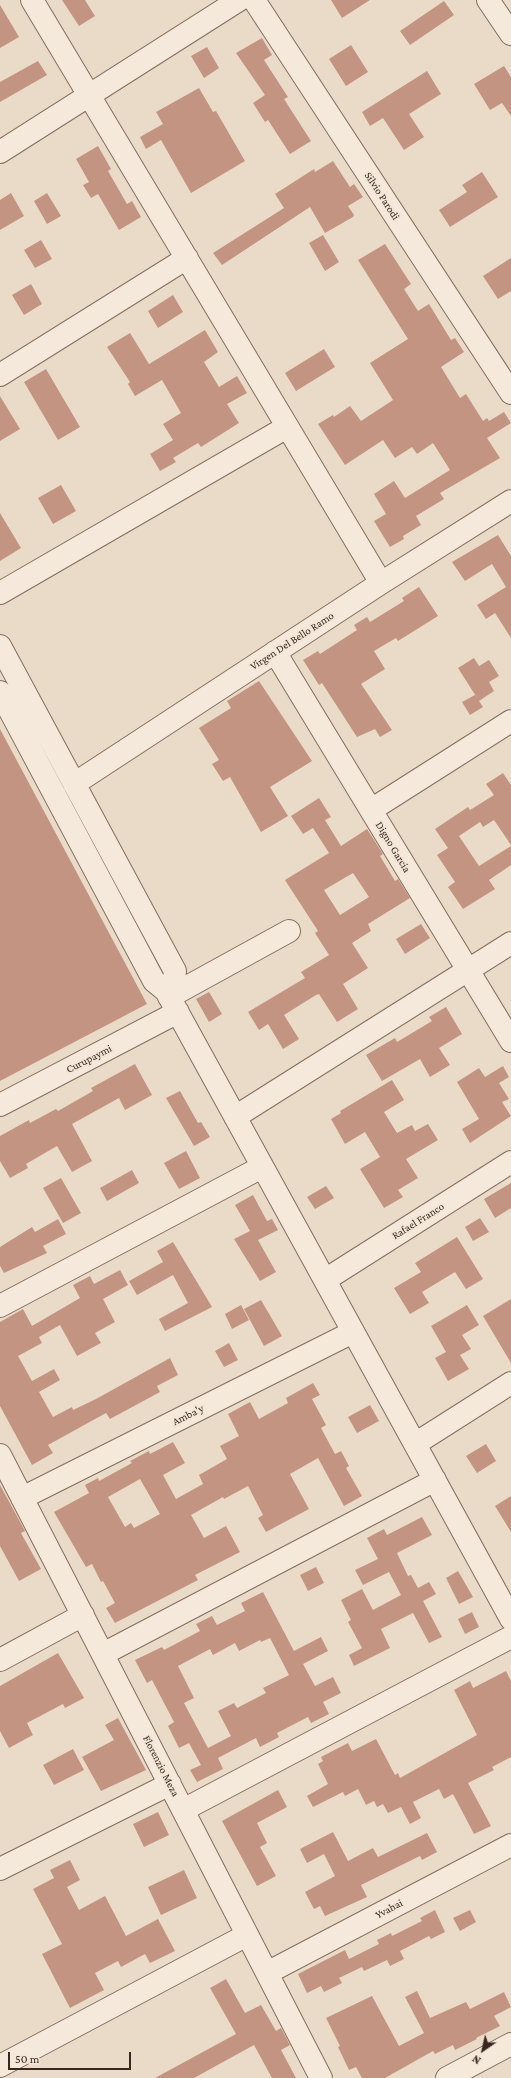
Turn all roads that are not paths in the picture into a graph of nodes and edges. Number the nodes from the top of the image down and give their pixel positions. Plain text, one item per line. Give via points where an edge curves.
1 (32, 0) edge
2 (239, 0) edge
3 (254, 0) edge
4 (488, 0) edge
5 (511, 34) edge
6 (90, 96) junction
7 (0, 152) edge
8 (186, 258) junction
9 (0, 375) edge
10 (511, 393) edge
11 (287, 427) junction
12 (511, 500) edge
13 (381, 583) junction
14 (0, 593) edge
15 (0, 646) edge
16 (275, 652) junction
17 (25, 693) junction
18 (2, 700) edge
19 (511, 720) edge
20 (74, 784) junction
21 (371, 810) junction
22 (289, 931) dead end
23 (511, 943) edge
24 (468, 970) junction
25 (171, 1000) junction
26 (511, 1042) edge
27 (0, 1105) edge
28 (235, 1117) junction
29 (511, 1162) edge
30 (262, 1167) junction
31 (325, 1280) junction
32 (0, 1306) edge
33 (353, 1332) junction
34 (511, 1383) edge
35 (415, 1444) junction
36 (0, 1455) edge
37 (435, 1480) junction
38 (22, 1498) junction
39 (508, 1609) edge
40 (83, 1615) junction
41 (511, 1637) edge
42 (103, 1654) junction
43 (0, 1660) edge
44 (170, 1784) junction
45 (184, 1810) junction
46 (511, 1845) edge
47 (0, 1869) edge
48 (247, 1935) junction
49 (267, 1973) junction
50 (511, 2044) edge
51 (0, 2066) edge
52 (321, 2078) edge
53 (447, 2078) edge

1 - 6 street
2 - 6 street
3 - 10 street, Silvio Parodi
4 - 5 street
6 - 7 street
6 - 8 street
8 - 9 street
8 - 11 street
11 - 13 street
11 - 14 street
12 - 13 street, Virgen Del Bello Ramo
13 - 16 street, Virgen Del Bello Ramo
15 - 17 street
16 - 20 street, Virgen Del Bello Ramo
16 - 21 street, Digno Garcia
17 - 18 street
17 - 20 street
18 - 25 street via 154,981
19 - 21 street
20 - 25 street via 175,972
21 - 24 street, Digno Garcia
22 - 25 street, Curupaymi
23 - 24 street
24 - 26 street, Digno Garcia
24 - 28 street
25 - 27 street, Curupaymi
25 - 28 street
28 - 30 street
29 - 31 street, Rafael Franco
30 - 31 street
30 - 32 street
31 - 33 street
33 - 35 street
33 - 38 street, Amba'y
34 - 35 street
35 - 37 street
36 - 38 street, Florenzio Meza
37 - 39 street
37 - 42 street
38 - 40 street, Florenzio Meza
40 - 42 street, Florenzio Meza
40 - 43 street
41 - 45 street
42 - 44 street, Florenzio Meza
44 - 45 street, Florenzio Meza
44 - 47 street
45 - 48 street, Florenzio Meza
46 - 49 street, Yvahai
48 - 49 street, Florenzio Meza
48 - 51 street
49 - 52 street, Florenzio Meza
50 - 53 street

